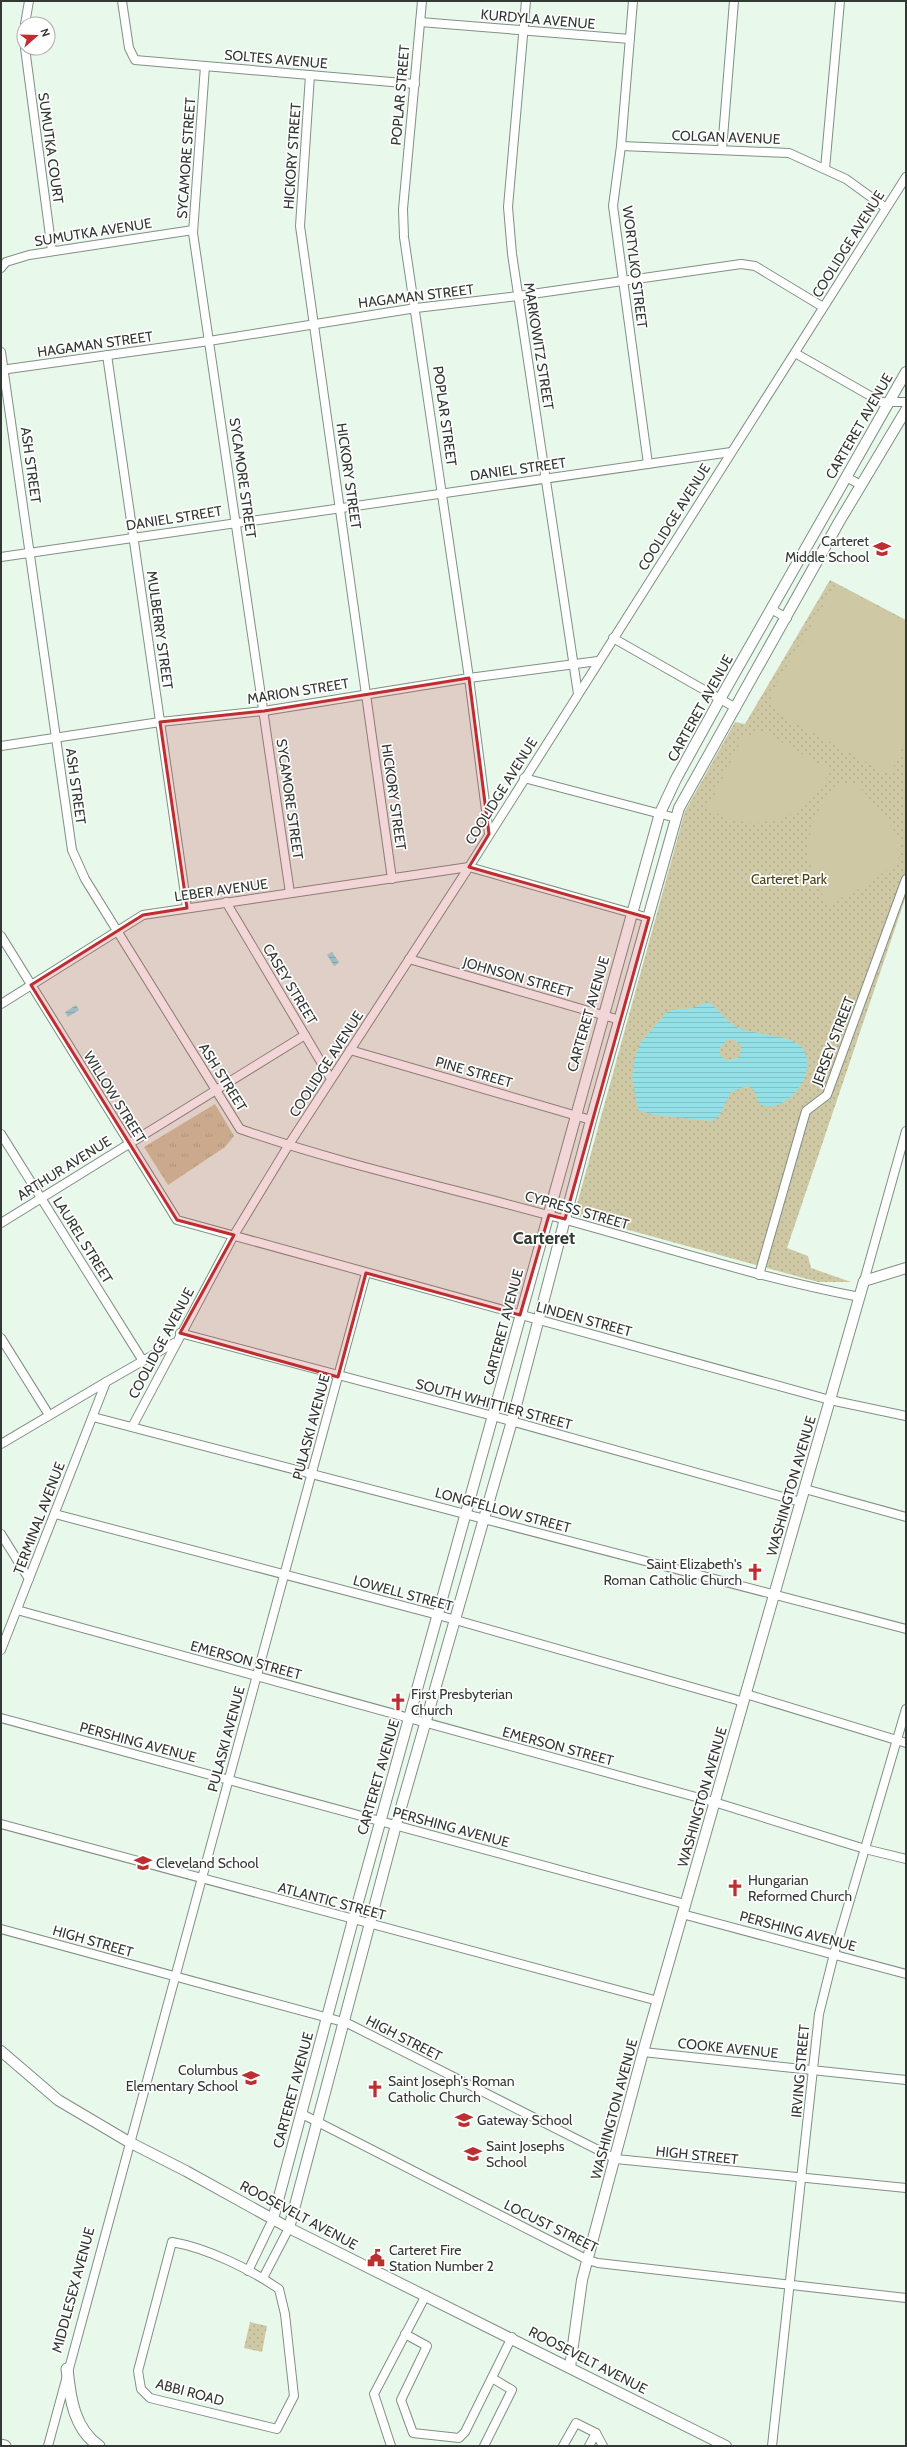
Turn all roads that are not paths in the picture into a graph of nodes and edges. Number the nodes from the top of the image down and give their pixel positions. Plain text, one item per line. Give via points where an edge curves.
1 (28, 1) edge
2 (122, 1) edge
3 (422, 1) edge
4 (526, 1) edge
5 (633, 1) edge
6 (734, 1) edge
7 (840, 1) edge
8 (27, 16) edge
9 (420, 22) junction
10 (524, 30) junction
11 (630, 39) junction
12 (26, 56) edge
13 (205, 66) junction
14 (310, 75) junction
15 (415, 84) junction
16 (621, 146) junction
17 (722, 150) junction
18 (825, 169) junction
19 (906, 177) edge
20 (886, 208) junction
21 (193, 230) junction
22 (52, 251) junction
23 (1, 268) edge
24 (623, 281) junction
25 (518, 296) junction
26 (824, 307) junction
27 (416, 308) junction
28 (313, 323) junction
29 (209, 341) junction
30 (1, 352) edge
31 (795, 353) junction
32 (107, 355) junction
33 (2, 370) edge
34 (906, 372) edge
35 (889, 402) junction
36 (906, 402) edge
37 (906, 410) edge
38 (730, 452) junction
39 (648, 464) junction
40 (846, 477) junction
41 (546, 479) junction
42 (861, 484) junction
43 (443, 492) junction
44 (340, 508) junction
45 (236, 522) junction
46 (133, 537) junction
47 (30, 553) junction
48 (1, 557) edge
49 (771, 609) junction
50 (787, 618) junction
51 (613, 638) junction
52 (598, 661) junction
53 (573, 664) junction
54 (469, 678) junction
55 (367, 694) junction
56 (578, 694) junction
57 (720, 699) junction
58 (736, 708) junction
59 (264, 711) junction
60 (160, 722) junction
61 (56, 737) junction
62 (1, 746) edge
63 (524, 778) junction
64 (660, 814) junction
65 (676, 818) junction
66 (489, 834) junction
67 (469, 868) junction
68 (392, 879) junction
69 (906, 879) edge
70 (290, 893) junction
71 (226, 902) junction
72 (187, 908) junction
73 (632, 913) junction
74 (649, 918) junction
75 (118, 932) junction
76 (1, 936) edge
77 (409, 959) junction
78 (31, 985) junction
79 (1, 1004) edge
80 (603, 1015) junction
81 (620, 1020) junction
82 (305, 1035) junction
83 (350, 1050) junction
84 (331, 1079) junction
85 (216, 1090) junction
86 (575, 1115) junction
87 (591, 1120) junction
88 (906, 1131) edge
89 (1, 1134) edge
90 (128, 1144) junction
91 (288, 1146) junction
92 (41, 1198) junction
93 (549, 1215) junction
94 (565, 1220) junction
95 (1, 1222) edge
96 (234, 1235) junction
97 (906, 1268) edge
98 (366, 1273) junction
99 (759, 1274) junction
100 (864, 1281) junction
101 (860, 1297) junction
102 (520, 1315) junction
103 (538, 1320) junction
104 (180, 1333) junction
105 (1, 1338) edge
106 (175, 1343) junction
107 (143, 1361) junction
108 (338, 1377) junction
109 (106, 1382) junction
110 (830, 1400) junction
111 (49, 1415) junction
112 (493, 1416) junction
113 (906, 1416) edge
114 (92, 1417) junction
115 (512, 1421) junction
116 (132, 1427) junction
117 (1, 1444) edge
118 (312, 1474) junction
119 (805, 1489) junction
120 (801, 1502) junction
121 (54, 1514) junction
122 (466, 1514) junction
123 (906, 1517) edge
124 (482, 1519) junction
125 (1, 1534) edge
126 (284, 1576) junction
127 (29, 1579) junction
128 (774, 1595) junction
129 (17, 1610) junction
130 (438, 1615) junction
131 (455, 1620) junction
132 (906, 1629) edge
133 (1, 1650) edge
134 (257, 1676) junction
135 (745, 1698) junction
136 (906, 1709) edge
137 (1, 1718) edge
138 (409, 1718) junction
139 (426, 1723) junction
140 (897, 1741) junction
141 (906, 1743) edge
142 (228, 1780) junction
143 (714, 1802) junction
144 (380, 1821) junction
145 (1, 1824) edge
146 (396, 1825) junction
147 (865, 1849) junction
148 (906, 1859) edge
149 (201, 1880) junction
150 (684, 1909) junction
151 (352, 1920) junction
152 (369, 1925) junction
153 (1, 1929) edge
154 (834, 1954) junction
155 (906, 1974) edge
156 (175, 1977) junction
157 (658, 2001) junction
158 (327, 2018) junction
159 (342, 2022) junction
160 (1, 2051) edge
161 (643, 2052) junction
162 (814, 2070) junction
163 (906, 2080) edge
164 (302, 2114) junction
165 (316, 2122) junction
166 (129, 2142) junction
167 (616, 2159) junction
168 (803, 2178) junction
169 (906, 2188) edge
170 (273, 2219) junction
171 (289, 2228) junction
172 (588, 2260) junction
173 (248, 2271) junction
174 (263, 2278) junction
175 (790, 2284) junction
176 (426, 2295) junction
177 (906, 2298) edge
178 (405, 2334) junction
179 (512, 2338) junction
180 (570, 2367) junction
181 (67, 2369) junction
182 (492, 2378) junction
183 (596, 2433) junction
184 (1, 2445) edge
185 (5, 2446) edge
186 (48, 2446) edge
187 (99, 2446) edge
188 (391, 2446) edge
189 (484, 2446) edge
190 (563, 2446) edge
191 (590, 2446) edge
192 (603, 2446) edge
193 (726, 2446) edge
194 (772, 2446) edge

1 - 8 street
2 - 13 street, SOLTES AVENUE via 129,48 135,60
3 - 9 street, POPLAR STREET
4 - 10 street, MARKOWITZ STREET
5 - 11 street, WORTYLKO STREET
6 - 17 street
7 - 18 street
9 - 10 street, KURDYLA AVENUE
9 - 15 street, POPLAR STREET
10 - 11 street, KURDYLA AVENUE
10 - 25 street, MARKOWITZ STREET via 508,207
11 - 16 street, WORTYLKO STREET
12 - 22 street, SUMUTKA COURT
13 - 14 street, SOLTES AVENUE
13 - 21 street, SYCAMORE STREET
14 - 15 street, SOLTES AVENUE
14 - 28 street, HICKORY STREET via 300,226
15 - 27 street, POPLAR STREET via 403,209 404,237
16 - 17 street, COLGAN AVENUE
16 - 24 street, WORTYLKO STREET via 613,206
17 - 18 street, COLGAN AVENUE via 789,153
18 - 20 street, COLGAN AVENUE via 846,179
19 - 20 street, COOLIDGE AVENUE
20 - 26 street, COOLIDGE AVENUE
21 - 22 street, SUMUTKA AVENUE
21 - 29 street, SYCAMORE STREET
22 - 23 street, SUMUTKA AVENUE via 6,262
24 - 25 street, HAGAMAN STREET
24 - 26 street, HAGAMAN STREET via 741,264 755,266
24 - 39 street, WORTYLKO STREET
25 - 27 street, HAGAMAN STREET
25 - 41 street, MARKOWITZ STREET
26 - 31 street, COOLIDGE AVENUE
27 - 28 street, HAGAMAN STREET
27 - 43 street, POPLAR STREET
28 - 29 street, HAGAMAN STREET
28 - 44 street, HICKORY STREET
29 - 32 street, HAGAMAN STREET
29 - 45 street, SYCAMORE STREET
30 - 33 street, ASH STREET
31 - 35 street via 881,402
31 - 38 street, COOLIDGE AVENUE
32 - 33 street, HAGAMAN STREET
32 - 46 street, MULBERRY STREET
33 - 47 street, ASH STREET
34 - 35 street, CARTERET AVENUE
35 - 36 street
35 - 40 street, CARTERET AVENUE
37 - 42 street
38 - 39 street, DANIEL STREET
38 - 51 street, COOLIDGE AVENUE
39 - 41 street, DANIEL STREET
40 - 42 street
40 - 49 street, CARTERET AVENUE
41 - 43 street, DANIEL STREET
41 - 53 street, MARKOWITZ STREET
42 - 50 street
43 - 44 street, DANIEL STREET
43 - 54 street, POPLAR STREET
44 - 45 street, DANIEL STREET
44 - 55 street, HICKORY STREET
45 - 46 street, DANIEL STREET
45 - 59 street, SYCAMORE STREET
46 - 47 street, DANIEL STREET
46 - 60 street, MULBERRY STREET
47 - 48 street, DANIEL STREET
47 - 61 street, ASH STREET
49 - 50 street
49 - 57 street, CARTERET AVENUE
50 - 58 street
51 - 52 street, COOLIDGE AVENUE
51 - 57 street
52 - 53 street, MARION STREET
52 - 56 street, COOLIDGE AVENUE
53 - 54 street, MARION STREET
53 - 56 street, MARKOWITZ STREET
54 - 55 street, MARION STREET
54 - 66 street, POPLAR STREET
55 - 59 street, MARION STREET
55 - 68 street, HICKORY STREET
56 - 63 street, COOLIDGE AVENUE
57 - 58 street
57 - 64 street, CARTERET AVENUE via 676,779
58 - 65 street via 679,808
59 - 60 street, MARION STREET
59 - 70 street, SYCAMORE STREET
60 - 61 street, MARION STREET
60 - 72 street, MULBERRY STREET
61 - 62 street, MARION STREET
61 - 75 street, ASH STREET via 72,850
63 - 64 street
63 - 66 street, COOLIDGE AVENUE
64 - 65 street
64 - 73 street, CARTERET AVENUE
65 - 74 street
66 - 67 street, COOLIDGE AVENUE
67 - 68 street, LEBER AVENUE
67 - 73 street
67 - 77 street, COOLIDGE AVENUE
68 - 70 street, LEBER AVENUE
69 - 99 street, JERSEY STREET via 828,1095 806,1111
70 - 71 street, LEBER AVENUE
71 - 72 street, LEBER AVENUE
71 - 82 street, CASEY STREET
72 - 75 street, LEBER AVENUE via 143,916
73 - 74 street
73 - 80 street, CARTERET AVENUE
74 - 81 street
75 - 78 street, LEBER AVENUE
75 - 85 street, ASH STREET
76 - 78 street, WILLOW STREET
77 - 80 street, JOHNSON STREET
77 - 83 street, COOLIDGE AVENUE
78 - 79 street, LEBER AVENUE
78 - 90 street, WILLOW STREET
80 - 81 street, JOHNSON STREET
80 - 86 street, CARTERET AVENUE
81 - 87 street
82 - 84 street, CASEY STREET
82 - 85 street, ARTHUR AVENUE
83 - 84 street, COOLIDGE AVENUE
83 - 86 street, PINE STREET
84 - 91 street, COOLIDGE AVENUE
85 - 90 street, ARTHUR AVENUE
85 - 91 street, ASH STREET via 240,1129
86 - 87 street, PINE STREET
86 - 93 street, CARTERET AVENUE
87 - 94 street
88 - 100 street
89 - 92 street, LAUREL STREET
90 - 92 street, ARTHUR AVENUE
90 - 96 street, WILLOW STREET via 175,1218
91 - 93 street, CYPRESS STREET
91 - 96 street, COOLIDGE AVENUE
92 - 95 street, ARTHUR AVENUE
92 - 107 street, LAUREL STREET
93 - 94 street, CYPRESS STREET
93 - 102 street, CARTERET AVENUE
94 - 99 street, CYPRESS STREET
94 - 103 street
96 - 98 street, LINDEN STREET
96 - 104 street, COOLIDGE AVENUE
97 - 100 street
98 - 102 street, LINDEN STREET
98 - 108 street, PULASKI AVENUE
99 - 101 street, CYPRESS STREET
100 - 101 street, WASHINGTON AVENUE
101 - 110 street, WASHINGTON AVENUE
102 - 103 street, LINDEN STREET
102 - 112 street, CARTERET AVENUE
103 - 110 street, LINDEN STREET
103 - 115 street
104 - 106 street, COOLIDGE AVENUE
104 - 108 street, SOUTH WHITTIER STREET
105 - 111 street
106 - 107 street
106 - 116 street, COOLIDGE AVENUE
107 - 109 street
108 - 112 street, SOUTH WHITTIER STREET
108 - 118 street, PULASKI AVENUE
109 - 111 street
109 - 114 street, TERMINAL AVENUE
110 - 113 street, LINDEN STREET
110 - 119 street, WASHINGTON AVENUE
111 - 117 street
112 - 115 street, SOUTH WHITTIER STREET
112 - 122 street, CARTERET AVENUE
114 - 116 street, LONGFELLOW STREET
114 - 121 street, TERMINAL AVENUE
115 - 120 street, SOUTH WHITTIER STREET
115 - 124 street
116 - 118 street, LONGFELLOW STREET
118 - 122 street, LONGFELLOW STREET
118 - 126 street, PULASKI AVENUE
119 - 120 street, WASHINGTON AVENUE
119 - 123 street
120 - 128 street, WASHINGTON AVENUE
121 - 126 street, LOWELL STREET
121 - 127 street, TERMINAL AVENUE
122 - 124 street, LONGFELLOW STREET
122 - 130 street, CARTERET AVENUE
124 - 128 street, LONGFELLOW STREET
124 - 131 street
125 - 127 street
126 - 130 street, LOWELL STREET
126 - 134 street, PULASKI AVENUE
127 - 129 street, TERMINAL AVENUE
128 - 132 street, LONGFELLOW STREET
128 - 135 street, WASHINGTON AVENUE
129 - 133 street, TERMINAL AVENUE
129 - 134 street, EMERSON STREET
130 - 131 street, LOWELL STREET
130 - 138 street, CARTERET AVENUE
131 - 135 street, LOWELL STREET
131 - 139 street
134 - 138 street, EMERSON STREET
134 - 142 street, PULASKI AVENUE
135 - 140 street, LOWELL STREET
135 - 143 street, WASHINGTON AVENUE
136 - 140 street, IRVING STREET
137 - 142 street, PERSHING AVENUE
138 - 139 street, EMERSON STREET
138 - 144 street, CARTERET AVENUE
139 - 143 street, EMERSON STREET
139 - 146 street
140 - 141 street, LOWELL STREET
140 - 147 street, IRVING STREET
142 - 144 street, PERSHING AVENUE
142 - 149 street, PULASKI AVENUE
143 - 147 street, EMERSON STREET
143 - 150 street, WASHINGTON AVENUE
144 - 146 street, PERSHING AVENUE
144 - 151 street, CARTERET AVENUE
145 - 149 street, ATLANTIC STREET
146 - 150 street, PERSHING AVENUE
146 - 152 street
147 - 148 street, EMERSON STREET
147 - 154 street, IRVING STREET
149 - 151 street, ATLANTIC STREET
149 - 156 street, PULASKI AVENUE
150 - 154 street, PERSHING AVENUE
150 - 157 street, WASHINGTON AVENUE
151 - 152 street, ATLANTIC STREET
151 - 158 street, CARTERET AVENUE
152 - 157 street, ATLANTIC STREET
152 - 159 street
153 - 156 street, HIGH STREET
154 - 155 street, PERSHING AVENUE
154 - 162 street, IRVING STREET via 819,2014
156 - 158 street, HIGH STREET
156 - 166 street, PULASKI AVENUE
157 - 161 street, WASHINGTON AVENUE
158 - 159 street, HIGH STREET
158 - 164 street, CARTERET AVENUE
159 - 165 street
159 - 167 street, HIGH STREET
160 - 166 street, ROOSEVELT AVENUE via 58,2100
161 - 162 street, COOKE AVENUE
161 - 167 street, WASHINGTON AVENUE
162 - 163 street, COOKE AVENUE
162 - 168 street, IRVING STREET
164 - 165 street, LOCUST STREET
164 - 170 street, CARTERET AVENUE
165 - 171 street
165 - 172 street, LOCUST STREET
166 - 170 street, ROOSEVELT AVENUE via 186,2170
166 - 181 street, MIDDLESEX AVENUE
167 - 168 street, HIGH STREET
167 - 172 street, WASHINGTON AVENUE
168 - 169 street, HIGH STREET
168 - 175 street, IRVING STREET
170 - 171 street, ROOSEVELT AVENUE
170 - 173 street
171 - 174 street
171 - 176 street, ROOSEVELT AVENUE
172 - 175 street, LOCUST STREET
172 - 180 street, WASHINGTON AVENUE via 577,2304
173 - 174 street, ABBI ROAD
173 - 174 street, ABBI ROAD via 192,2245 172,2242 138,2371 141,2389 150,2398 277,2429 294,2396 285,2314 279,2289
175 - 177 street, LOCUST STREET
175 - 194 street, IRVING STREET
176 - 178 street
176 - 179 street, ROOSEVELT AVENUE
178 - 182 street via 427,2346 401,2400 413,2433 458,2438 465,2432
178 - 188 street via 374,2394
179 - 180 street, ROOSEVELT AVENUE
179 - 182 street
180 - 193 street, ROOSEVELT AVENUE
181 - 186 street, MIDDLESEX AVENUE
181 - 187 main road via 77,2418 88,2436
182 - 189 street via 512,2390
183 - 190 street via 576,2423
183 - 191 street
183 - 192 street
184 - 185 main road

